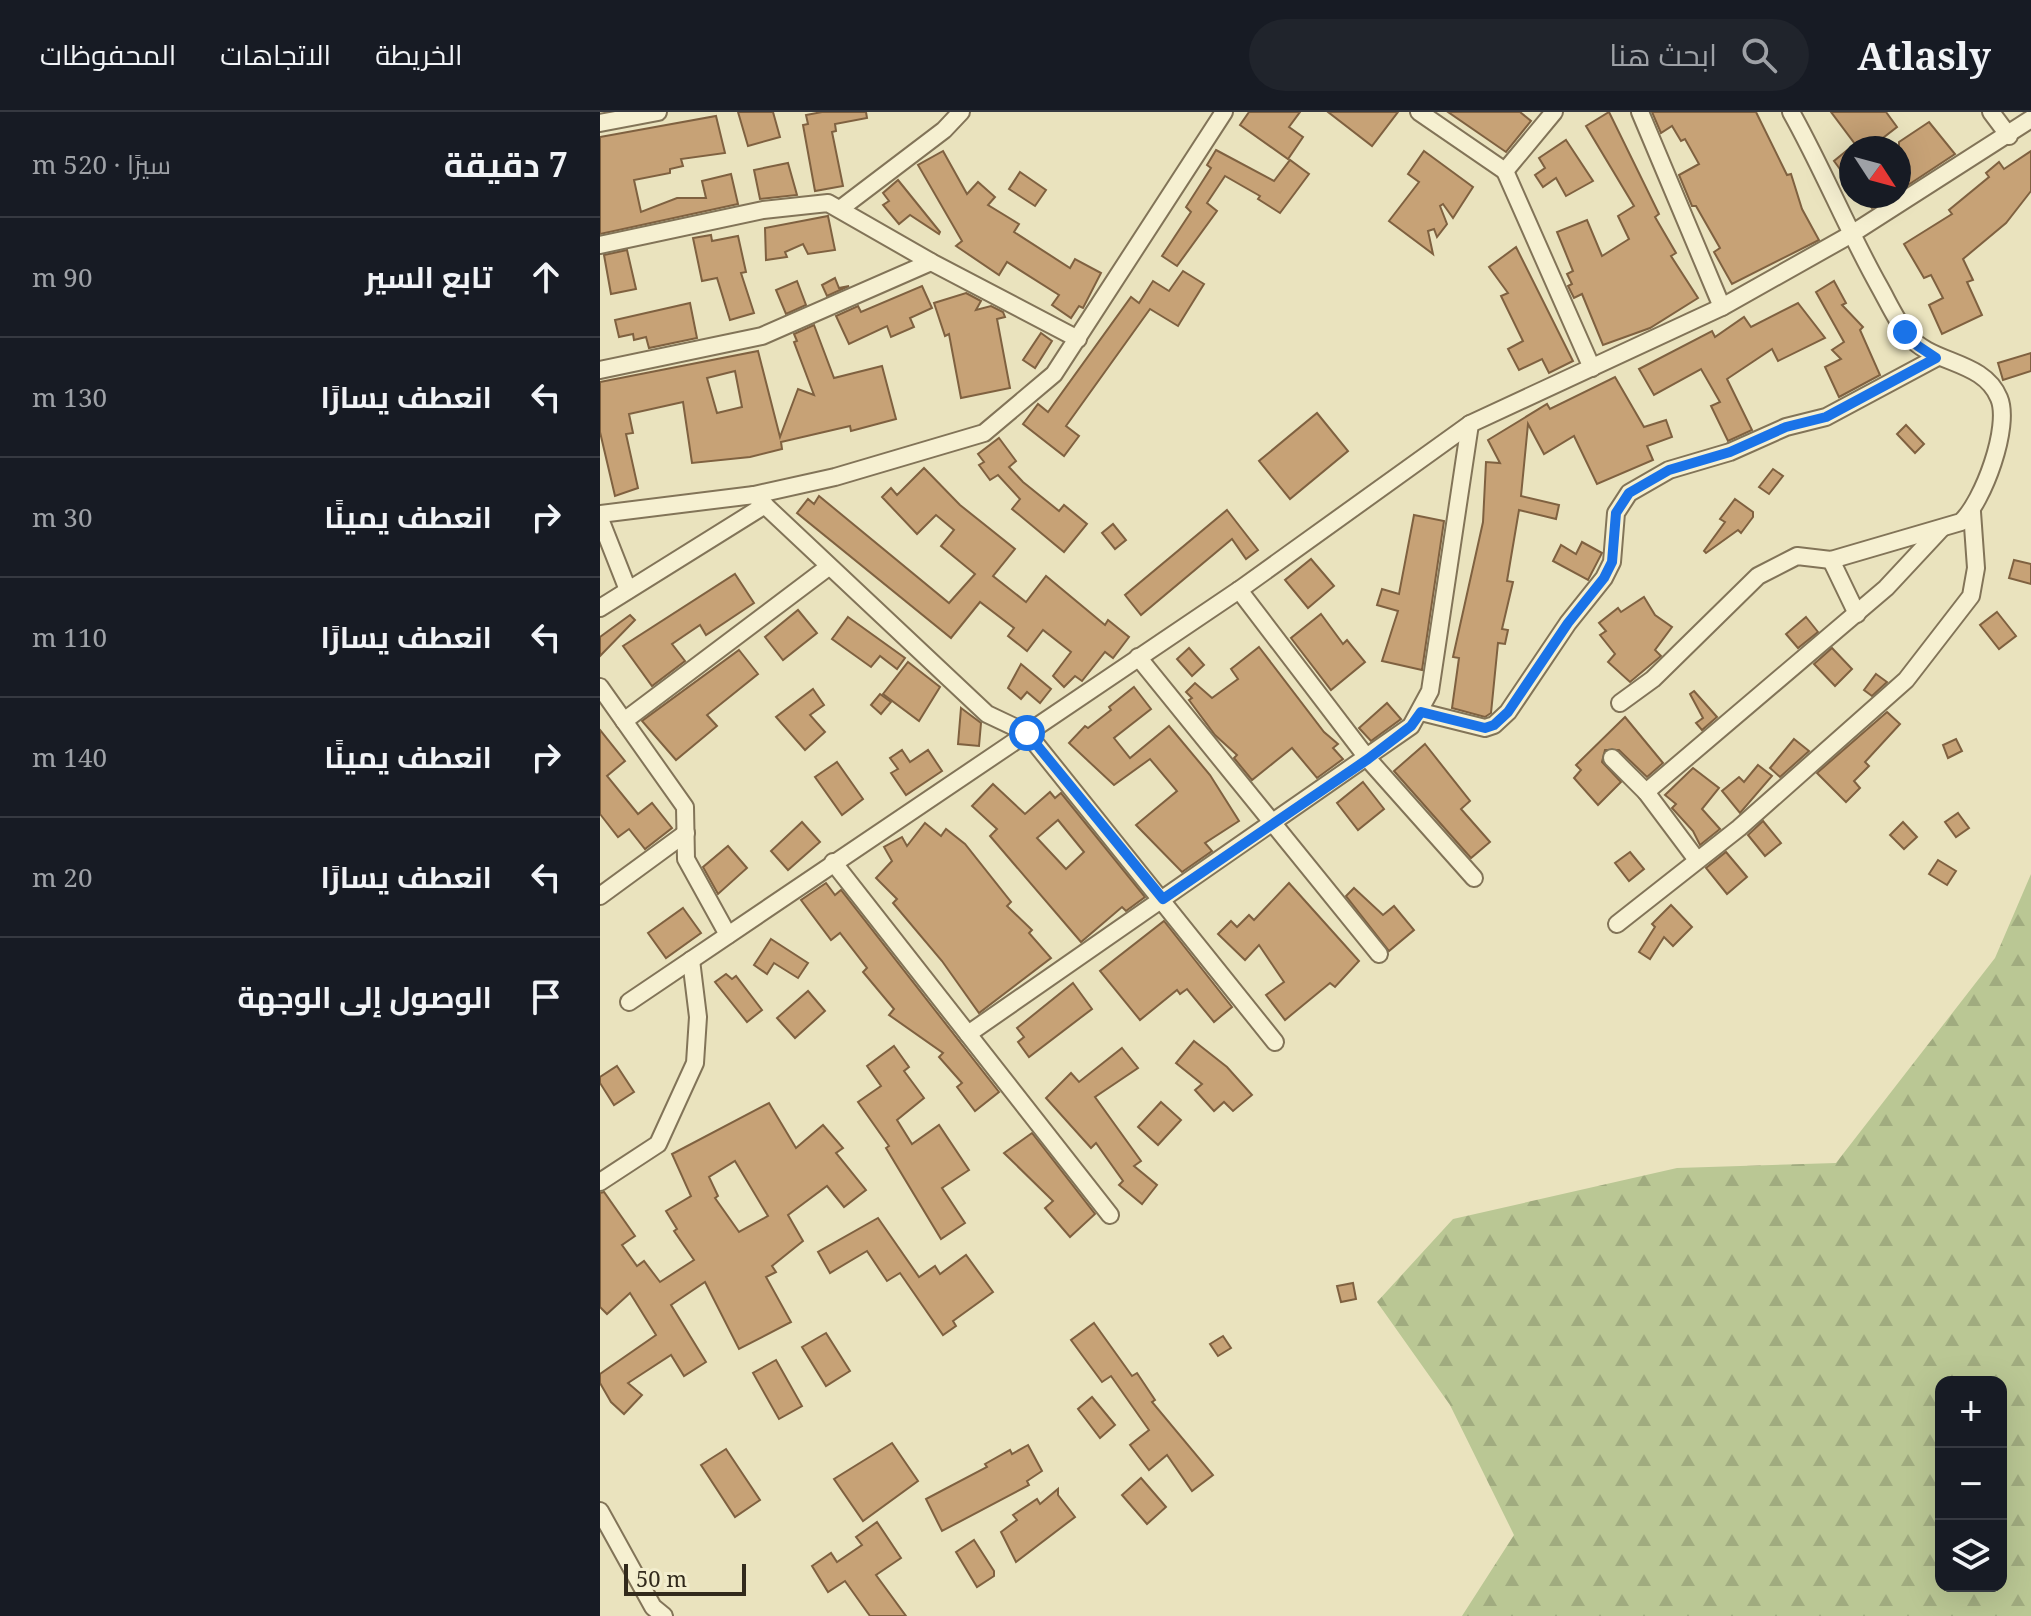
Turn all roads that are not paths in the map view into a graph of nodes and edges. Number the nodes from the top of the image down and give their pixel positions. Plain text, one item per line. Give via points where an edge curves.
1 (658, 112) edge
2 (961, 112) edge
3 (1224, 112) edge
4 (1419, 112) edge
5 (1554, 112) edge
6 (1640, 112) edge
7 (1791, 112) edge
8 (1991, 112) edge
9 (2031, 119) edge
10 (600, 123) edge
11 (2009, 136) junction
12 (1505, 171) junction
13 (840, 209) junction
14 (1850, 235) junction
15 (600, 245) edge
16 (931, 262) junction
17 (1722, 307) junction
18 (1078, 339) junction
19 (1936, 358) junction
20 (1592, 368) junction
21 (600, 370) edge
22 (1470, 424) junction
23 (759, 500) junction
24 (1972, 512) junction
25 (600, 517) edge
26 (1942, 528) junction
27 (1831, 560) junction
28 (827, 568) junction
29 (628, 590) junction
30 (1239, 590) junction
31 (600, 608) edge
32 (1857, 614) junction
33 (1138, 657) junction
34 (600, 687) edge
35 (1620, 703) dead end
36 (606, 709) edge
37 (1421, 712) junction
38 (624, 721) junction
39 (1027, 733) junction
40 (1612, 758) dead end
41 (1368, 759) junction
42 (1646, 792) junction
43 (1273, 823) junction
44 (686, 833) junction
45 (1697, 860) junction
46 (833, 862) junction
47 (1474, 878) dead end
48 (600, 896) edge
49 (1163, 899) junction
50 (1617, 924) dead end
51 (728, 935) junction
52 (1379, 954) dead end
53 (691, 960) junction
54 (629, 1002) dead end
55 (968, 1034) junction
56 (1275, 1042) dead end
57 (600, 1182) edge
58 (1110, 1215) dead end
59 (600, 1511) edge
60 (664, 1616) edge

1 - 10 street
2 - 13 street
3 - 18 street
4 - 12 street
5 - 12 street
6 - 17 street
7 - 14 street
8 - 11 street
9 - 11 street
11 - 14 street
12 - 20 street
13 - 15 street via 828,203 801,204
13 - 16 street
14 - 17 street
14 - 19 street via 1905,332
16 - 18 street
16 - 21 street via 762,336
17 - 20 street
18 - 23 street via 1054,374 984,433
19 - 24 street via 1984,377 2000,400 1994,457
19 - 37 street via 1826,417 1786,427 1643,483 1616,513 1612,562 1604,578 1508,712 1485,728
20 - 22 street
22 - 30 street
22 - 37 street via 1430,691
23 - 25 street
23 - 28 street
23 - 29 street
24 - 26 street
24 - 45 street via 1976,568 1971,596 1906,680
25 - 29 street
26 - 27 street
26 - 32 street
27 - 32 street
27 - 35 street via 1797,556 1758,576 1653,679
28 - 38 street
28 - 39 street via 987,714
29 - 31 street
30 - 33 street
30 - 41 street
32 - 42 street
33 - 39 street
33 - 43 street
34 - 36 street
36 - 38 street
37 - 41 street
38 - 44 street via 685,807
39 - 46 street
39 - 49 street
40 - 42 street
41 - 43 street
41 - 47 street
42 - 45 street
43 - 49 street
43 - 52 street
44 - 48 street
44 - 51 street via 686,859
45 - 50 street
46 - 51 street
46 - 55 street
49 - 55 street
49 - 56 street
51 - 53 street
53 - 54 street
53 - 57 street via 698,1017 695,1063 658,1144
55 - 58 street
59 - 60 street via 653,1607

